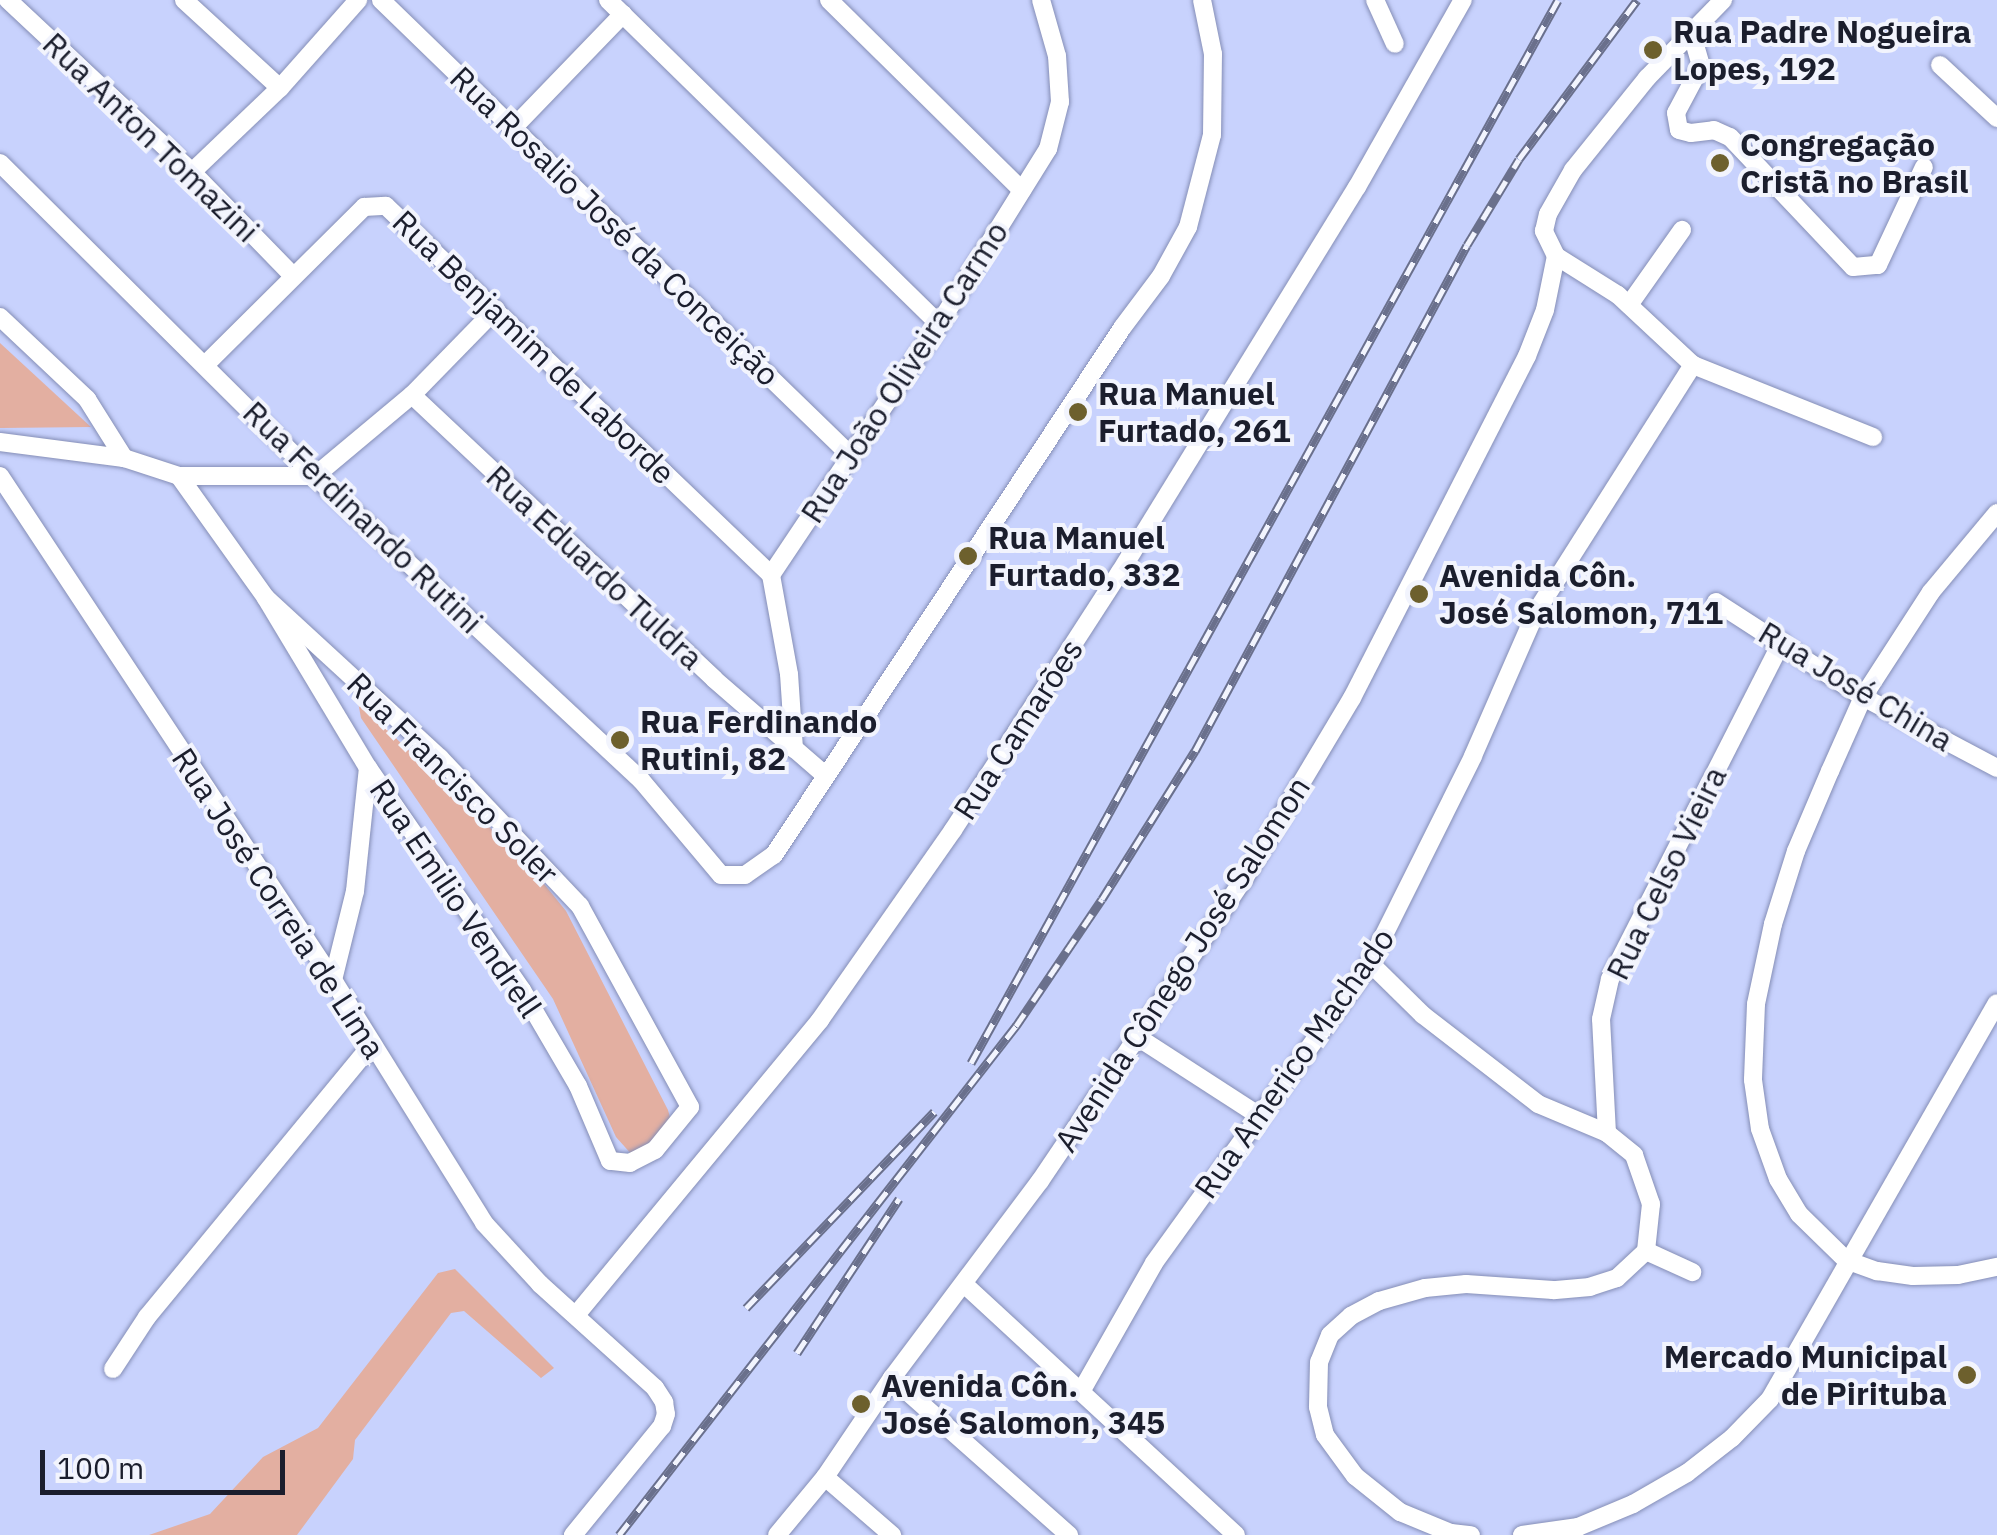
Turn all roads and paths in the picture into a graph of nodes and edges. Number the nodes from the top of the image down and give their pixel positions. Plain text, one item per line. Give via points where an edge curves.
1 (8, 0) edge
2 (184, 0) edge
3 (358, 0) edge
4 (381, 0) edge
5 (608, 0) edge
6 (829, 0) edge
7 (1041, 0) edge
8 (1202, 0) edge
9 (1375, 0) edge
10 (1463, 0) edge
11 (1724, 0) edge
12 (622, 14) junction
13 (1691, 30) junction
14 (1395, 44) dead end
15 (1940, 65) dead end
16 (280, 88) junction
17 (1997, 118) edge
18 (514, 127) junction
19 (0, 163) edge
20 (1924, 168) dead end
21 (192, 172) junction
22 (1022, 190) junction
23 (1682, 230) dead end
24 (1556, 256) junction
25 (292, 275) junction
26 (1629, 305) junction
27 (496, 309) junction
28 (0, 317) edge
29 (939, 324) junction
30 (206, 364) junction
31 (1693, 364) junction
32 (412, 395) junction
33 (1873, 437) dead end
34 (0, 442) edge
35 (849, 454) junction
36 (124, 458) junction
37 (0, 476) edge
38 (180, 476) junction
39 (315, 476) junction
40 (1997, 514) edge
41 (772, 575) junction
42 (266, 598) junction
43 (1716, 602) dead end
44 (1782, 642) junction
45 (1862, 697) junction
46 (794, 749) junction
47 (368, 768) junction
48 (1997, 768) edge
49 (826, 776) junction
50 (1370, 963) junction
51 (333, 980) junction
52 (1997, 1003) edge
53 (1139, 1038) junction
54 (372, 1044) junction
55 (1258, 1115) junction
56 (1606, 1133) junction
57 (656, 1150) joint
58 (1646, 1251) junction
59 (1846, 1260) junction
60 (1997, 1267) edge
61 (1692, 1272) dead end
62 (964, 1284) junction
63 (576, 1315) junction
64 (113, 1370) dead end
65 (892, 1378) junction
66 (1082, 1390) junction
67 (825, 1477) junction
68 (1582, 1531) edge
69 (572, 1535) edge
70 (777, 1535) edge
71 (892, 1535) edge
72 (1069, 1535) edge
73 (1236, 1535) edge
74 (1471, 1535) edge
75 (1522, 1535) edge

1 - 21 street, Rua Anton Tomazini
2 - 16 street
3 - 16 street
4 - 18 street, Rua Rosalio José da Conceição
5 - 12 street
6 - 22 street
7 - 22 street, Rua João Oliveira Carmo via 1057,56 1060,102 1048,149
8 - 49 street via 1213,54 1212,135 1188,227
9 - 14 street
10 - 63 street, Rua Camarões via 1347,204 953,830 820,1020
11 - 13 street
12 - 18 street
12 - 29 street
13 - 20 street via 1701,66 1676,113 1679,130 1730,137 1853,267 1878,265
13 - 24 street, Avenida Cônego José Salomon via 1573,170 1544,231
15 - 17 street
16 - 21 street
18 - 35 street, Rua Rosalio José da Conceição
19 - 30 street, Rua Ferdinando Rutini
21 - 25 street, Rua Anton Tomazini
22 - 29 street, Rua João Oliveira Carmo
23 - 26 street
24 - 26 street
24 - 53 street, Avenida Cônego José Salomon via 1527,356 1352,698
25 - 27 street, Rua Benjamim de Laborde via 364,207 376,204 394,210
25 - 30 street, Rua Benjamim de Laborde
26 - 31 street
27 - 32 street
27 - 41 street, Rua Benjamim de Laborde
28 - 36 street via 87,399
29 - 35 street, Rua João Oliveira Carmo
30 - 39 street, Rua Ferdinando Rutini
31 - 33 street
31 - 50 street, Rua Americo Machado via 1536,612
32 - 39 street
32 - 46 street, Rua Eduardo Tuldra
34 - 36 street
35 - 41 street, Rua João Oliveira Carmo
36 - 38 street
37 - 51 street, Rua José Correia de Lima
38 - 39 street
38 - 42 street, Rua Francisco Soler
39 - 49 street, Rua Ferdinando Rutini via 641,780 720,874 745,876 774,855
40 - 45 street via 1931,592
41 - 46 street via 790,674
42 - 47 street, Rua Emilio Vendrell
42 - 57 street, Rua Francisco Soler via 440,758 580,906 690,1107
43 - 44 street, Rua José China
44 - 45 street, Rua José China
44 - 56 street, Rua Celso Vieira via 1610,979 1601,1020
45 - 48 street, Rua José China
45 - 59 street via 1796,851 1773,924 1756,1004 1753,1080 1760,1129 1778,1179 1799,1214
46 - 49 street, Rua Eduardo Tuldra
47 - 51 street via 354,890
47 - 57 street, Rua Emilio Vendrell via 522,990 578,1086 610,1161 630,1163
50 - 55 street, Rua Americo Machado
50 - 56 street via 1422,1015 1538,1104
51 - 54 street, Rua José Correia de Lima
52 - 59 street
53 - 55 street
53 - 62 street, Avenida Cônego José Salomon
54 - 63 street, Rua José Correia de Lima via 484,1223
54 - 64 street via 147,1318
55 - 66 street, Rua Americo Machado via 1154,1263
56 - 58 street via 1634,1155 1644,1176 1651,1204
58 - 61 street
58 - 74 street via 1617,1278 1590,1287 1425,1288 1380,1301 1330,1335 1319,1362 1325,1436 1355,1476 1400,1512
59 - 60 street via 1913,1276
59 - 68 street via 1770,1399 1687,1474
62 - 65 street, Avenida Cônego José Salomon
62 - 66 street
63 - 69 street, Rua José Correia de Lima via 655,1388 666,1414
65 - 67 street, Avenida Cônego José Salomon
65 - 72 street
66 - 73 street
67 - 70 street, Avenida Cônego José Salomon
67 - 71 street
68 - 75 street

